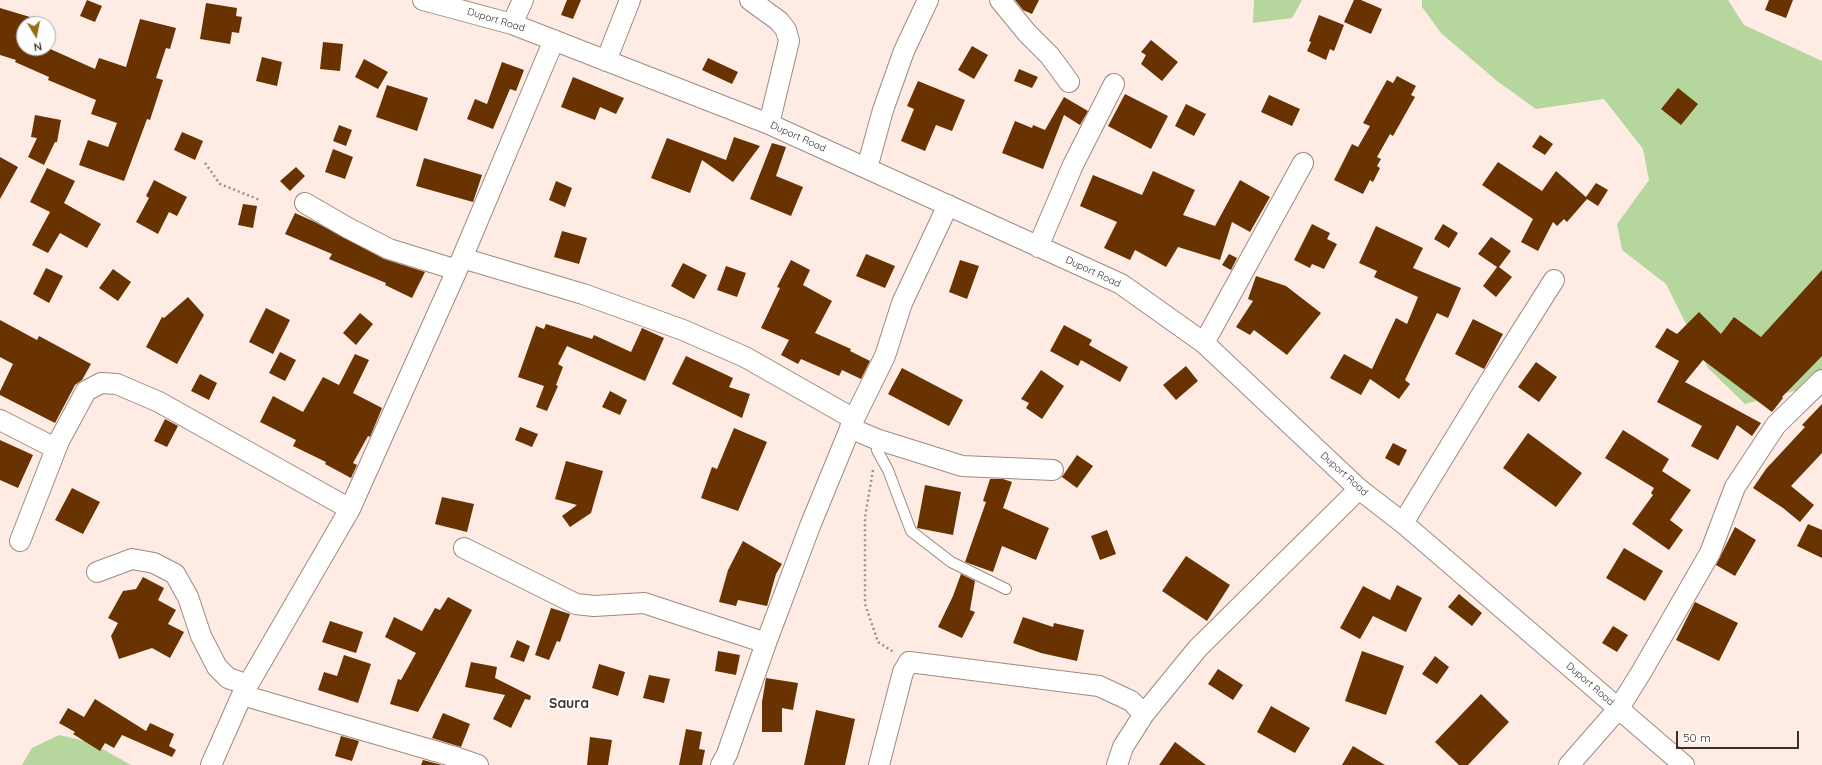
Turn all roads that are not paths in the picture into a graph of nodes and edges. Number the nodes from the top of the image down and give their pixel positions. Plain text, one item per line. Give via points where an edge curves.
1 (523, 0) edge
2 (630, 0) edge
3 (750, 0) edge
4 (928, 0) edge
5 (1000, 0) edge
6 (430, 1) edge
7 (512, 24) junction
8 (554, 40) junction
9 (606, 61) junction
10 (1069, 82) dead end
11 (1114, 84) dead end
12 (769, 124) junction
13 (1303, 163) dead end
14 (867, 168) junction
15 (305, 203) dead end
16 (948, 205) junction
17 (1038, 247) junction
18 (460, 264) junction
19 (1554, 280) dead end
20 (1204, 343) junction
21 (1822, 380) edge
22 (0, 420) edge
23 (852, 424) junction
24 (59, 441) junction
25 (876, 444) junction
26 (1053, 470) dead end
27 (1359, 489) junction
28 (350, 509) junction
29 (1403, 523) junction
30 (20, 541) dead end
31 (464, 548) dead end
32 (97, 572) dead end
33 (1006, 589) dead end
34 (766, 643) junction
35 (245, 690) junction
36 (1618, 708) junction
37 (1144, 714) junction
38 (211, 765) edge
39 (478, 765) edge
40 (721, 765) edge
41 (879, 765) edge
42 (1117, 765) edge
43 (1569, 765) edge
44 (1684, 765) edge

1 - 7 street
2 - 9 street
3 - 12 street via 779,21 786,30 789,41
4 - 14 street via 904,51 883,110
5 - 10 street via 1050,56
6 - 7 street, Duport Road
7 - 8 street, Duport Road
8 - 9 street, Duport Road
8 - 18 street
9 - 12 street, Duport Road
11 - 17 street via 1073,165
12 - 14 street, Duport Road
13 - 20 street
14 - 16 street, Duport Road
15 - 18 street via 389,249
16 - 17 street, Duport Road
16 - 23 street via 902,303 885,356
17 - 20 street, Duport Road via 1121,284
18 - 23 street via 583,294 683,330 745,357
18 - 28 street
19 - 29 street
20 - 27 street, Duport Road
21 - 36 street via 1776,425 1735,487 1710,553
22 - 24 street via 49,446
23 - 25 street
23 - 34 street
24 - 28 street via 86,392 101,383 117,384 159,402
24 - 30 street
25 - 26 street via 962,466
25 - 33 lane via 912,531 951,562
27 - 29 street, Duport Road
27 - 37 street via 1198,648
28 - 35 street
29 - 36 street, Duport Road
31 - 34 street via 576,604 594,606 644,603
32 - 35 street via 132,559 154,563 175,574 188,597 201,636 217,668
34 - 40 street
35 - 38 street
35 - 39 street
36 - 43 street
36 - 44 street, Duport Road
37 - 41 street via 1131,701 1099,686 909,662 903,672
37 - 42 street via 1123,746

